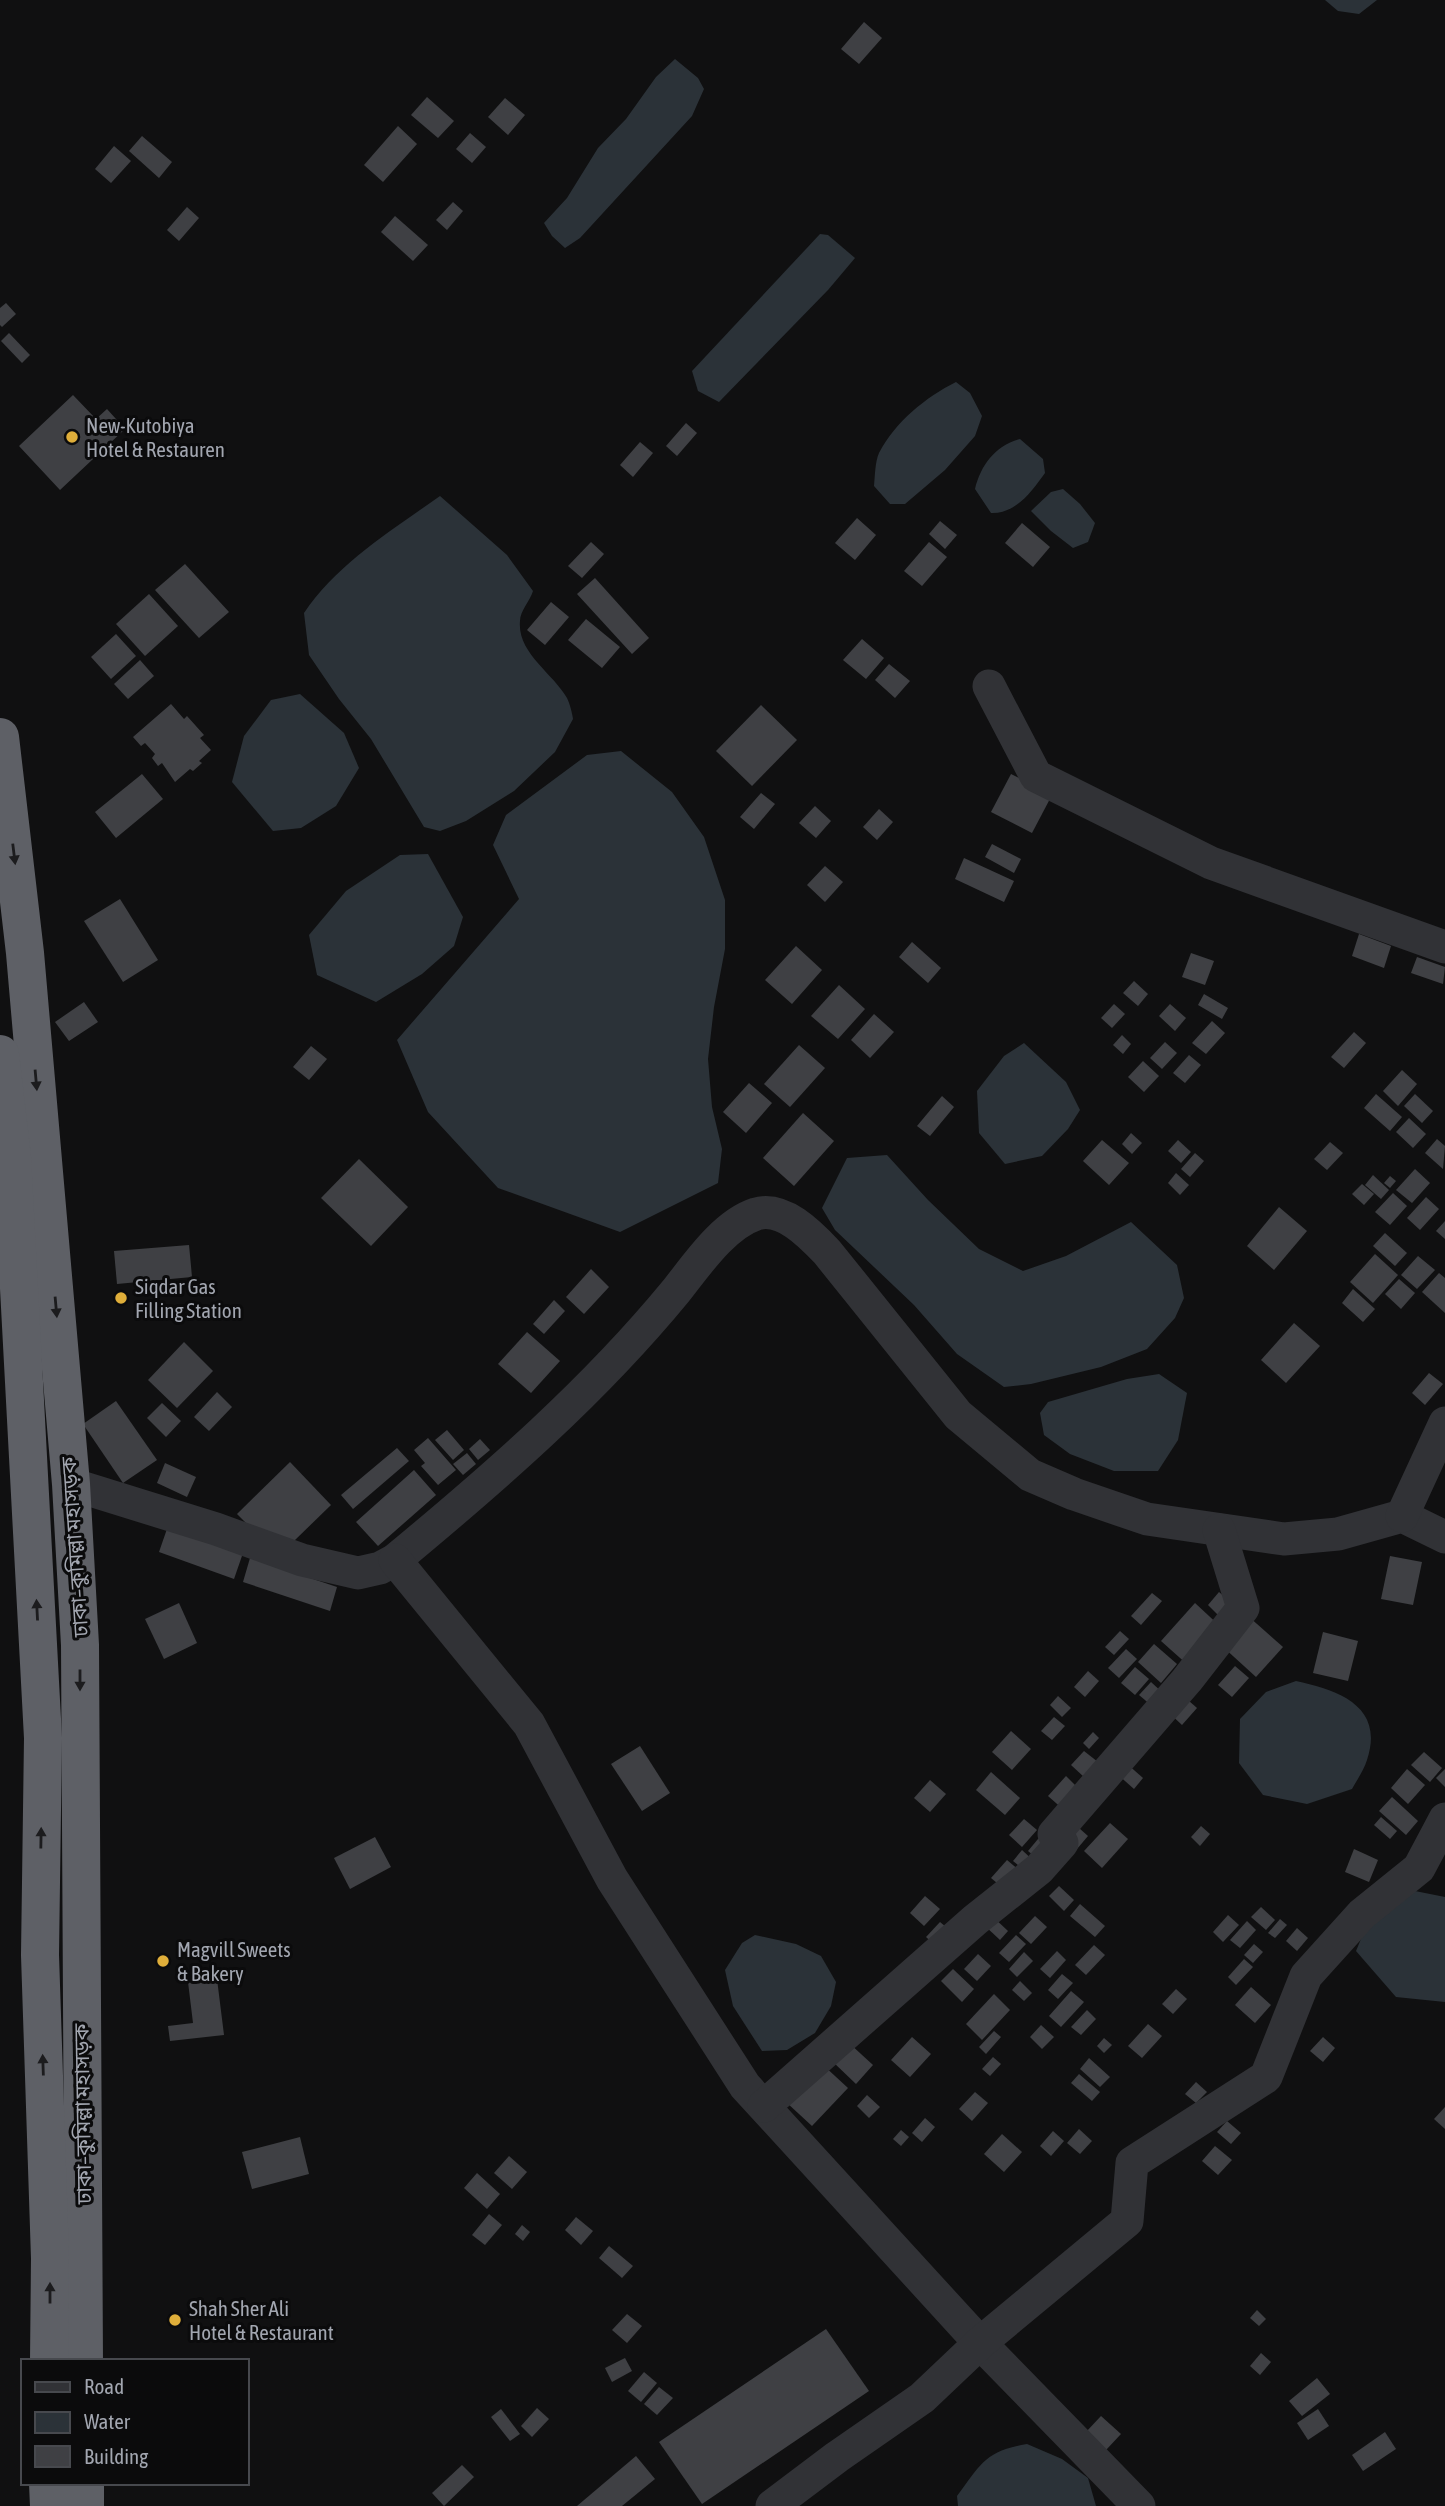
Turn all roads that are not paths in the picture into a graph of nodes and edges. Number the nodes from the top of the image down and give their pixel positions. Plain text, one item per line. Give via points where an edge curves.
1 (989, 686) dead end
2 (0, 737) edge
3 (1445, 947) edge
4 (0, 1054) edge
5 (1445, 1423) edge
6 (71, 1484) junction
7 (1402, 1516) junction
8 (1219, 1531) junction
9 (1445, 1537) edge
10 (395, 1560) junction
11 (1445, 1819) edge
12 (764, 2106) junction
13 (980, 2343) junction
14 (49, 2359) edge
15 (85, 2359) edge
16 (48, 2485) edge
17 (85, 2485) edge
18 (49, 2506) edge
19 (85, 2506) edge
20 (772, 2506) edge
21 (1139, 2506) edge

1 - 3 street via 1036,776 1211,863
2 -> 6 highway, ঢাকা–কুমিল্লা মহাসড়ক via 25,953
14 -> 4 highway, ঢাকা–কুমিল্লা মহাসড়ক via 40,1955 43,1738 12,1157
5 - 7 street
6 - 10 street via 302,1560 358,1573
6 -> 15 highway, ঢাকা–কুমিল্লা মহাসড়ক via 80,1645
7 - 8 street via 1338,1534 1284,1539
7 - 9 street
8 - 10 street via 1147,1519 1030,1475 957,1415 816,1240 775,1213 757,1214 720,1238 612,1366 483,1487
8 - 12 street via 1243,1608 1054,1834 1062,1843 1039,1869
10 - 12 street via 529,1724 612,1879 745,2086
11 - 13 street via 1419,1868 1362,1914 1306,1976 1266,2077 1132,2163 1127,2221
12 - 13 street
13 - 20 street via 922,2398
13 - 21 street
16 - 18 highway
17 - 19 highway

